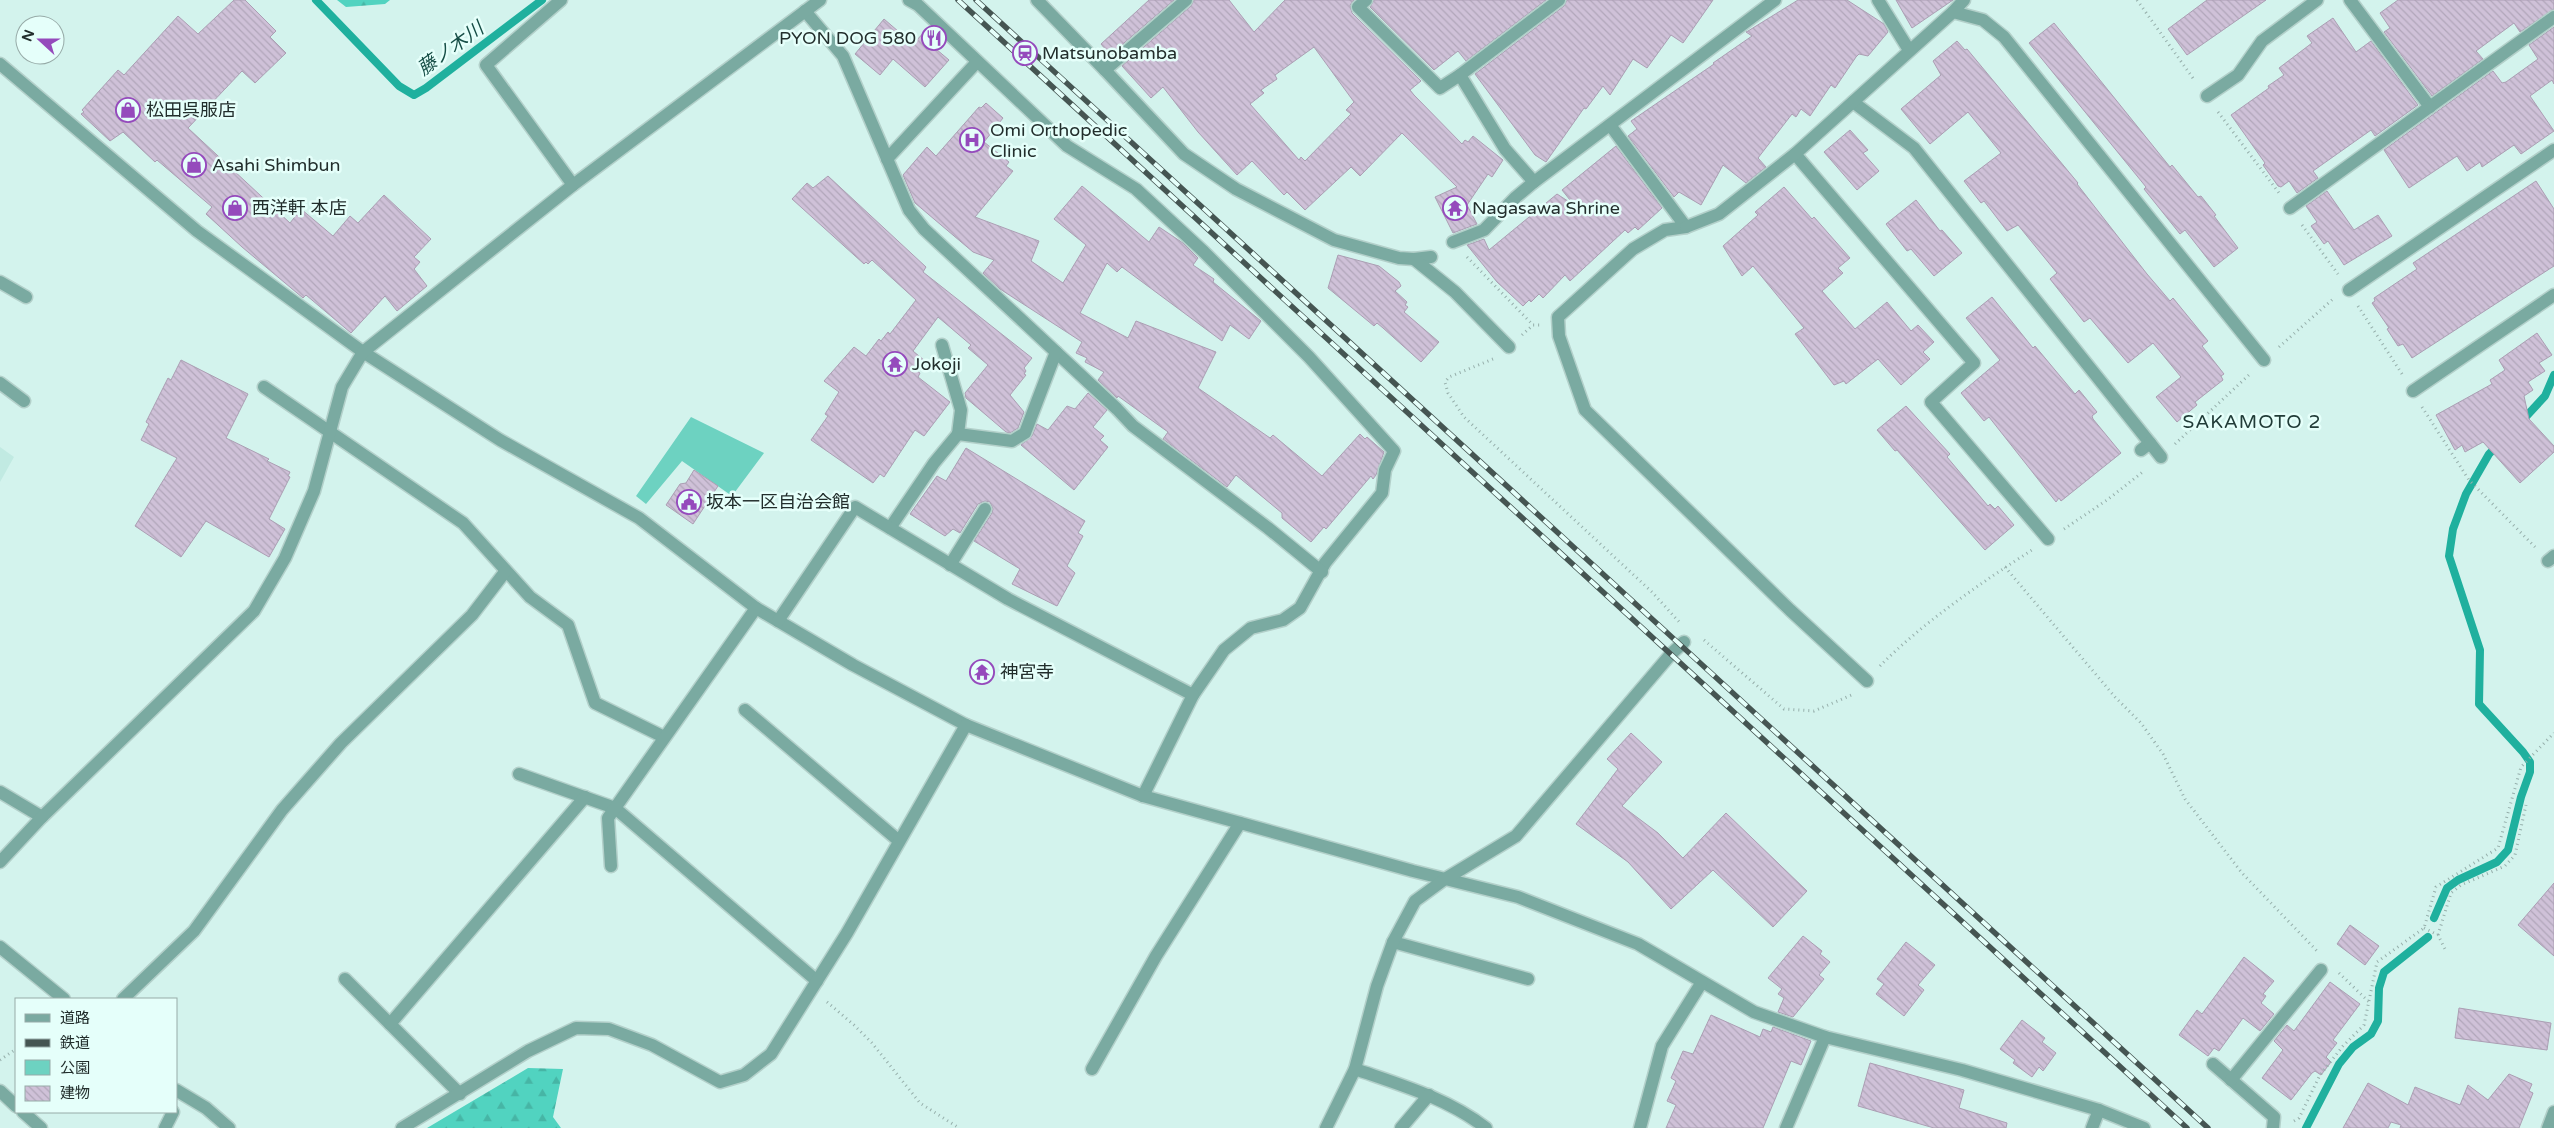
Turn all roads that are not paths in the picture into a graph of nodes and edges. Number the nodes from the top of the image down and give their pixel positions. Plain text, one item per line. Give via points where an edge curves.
1 (560, 0) edge
2 (820, 0) edge
3 (909, 0) edge
4 (1037, 0) edge
5 (1186, 0) edge
6 (1366, 0) edge
7 (1559, 0) edge
8 (1775, 0) edge
9 (1878, 0) edge
10 (1964, 0) edge
11 (2317, 0) edge
12 (2350, 0) edge
13 (805, 11) junction
14 (1953, 12) junction
15 (2554, 17) edge
16 (1909, 50) junction
17 (977, 62) junction
18 (0, 64) edge
19 (1105, 70) junction
20 (1460, 74) junction
21 (2206, 96) road end
22 (1853, 102) junction
23 (2430, 107) junction
24 (1610, 125) junction
25 (2554, 150) edge
26 (1795, 154) junction
27 (887, 159) junction
28 (1534, 182) junction
29 (573, 185) junction
30 (2290, 208) road end
31 (1686, 227) junction
32 (1453, 242) road end
33 (1431, 257) dead end
34 (1414, 259) junction
35 (0, 282) edge
36 (2348, 288) road end
37 (2554, 296) edge
38 (26, 297) dead end
39 (942, 345) dead end
40 (1509, 347) road end
41 (363, 352) junction
42 (1056, 352) junction
43 (2264, 360) road end
44 (0, 383) edge
45 (264, 387) dead end
46 (2413, 391) road end
47 (24, 401) dead end
48 (330, 430) junction
49 (958, 434) junction
50 (2161, 457) road end
51 (985, 509) dead end
52 (890, 528) junction
53 (2048, 539) road end
54 (950, 565) junction
55 (505, 572) junction
56 (1322, 572) junction
57 (756, 608) junction
58 (778, 621) junction
59 (1684, 642) road end
60 (1866, 681) road end
61 (1192, 695) junction
62 (745, 710) dead end
63 (966, 724) junction
64 (664, 737) junction
65 (519, 774) dead end
66 (0, 792) edge
67 (1143, 796) junction
68 (585, 798) junction
69 (615, 808) junction
70 (42, 817) junction
71 (1240, 823) junction
72 (899, 841) junction
73 (0, 862) edge
74 (611, 866) dead end
75 (1444, 878) junction
76 (1393, 942) junction
77 (0, 947) edge
78 (2321, 970) dead end
79 (345, 978) dead end
80 (1528, 979) dead end
81 (1702, 982) junction
82 (814, 986) junction
83 (63, 998) edge
84 (124, 998) edge
85 (390, 1024) junction
86 (1825, 1037) junction
87 (2214, 1064) dead end
88 (1092, 1069) dead end
89 (1355, 1069) junction
90 (2232, 1080) junction
91 (0, 1091) edge
92 (460, 1094) junction
93 (178, 1095) edge
94 (1428, 1095) junction
95 (15, 1105) edge
96 (2098, 1110) junction
97 (2554, 1112) edge
98 (24, 1113) edge
99 (172, 1113) edge
100 (41, 1128) edge
101 (165, 1128) edge
102 (229, 1128) edge
103 (402, 1128) edge
104 (1326, 1128) edge
105 (1401, 1128) edge
106 (1486, 1128) edge
107 (1640, 1128) edge
108 (1786, 1128) edge
109 (2092, 1128) edge
110 (2144, 1128) edge
111 (2273, 1128) edge
112 (2548, 1128) edge

1 - 29 street via 486,65
2 - 13 street
3 - 17 street
4 - 19 street
5 - 19 street
6 - 20 street via 1358,7 1440,88
7 - 20 street
8 - 24 street
9 - 16 street
10 - 14 street
11 - 21 street via 2262,41 2238,75
12 - 23 street
13 - 27 street via 844,56
13 - 29 street
14 - 16 street
14 - 43 street via 1983,20 2004,37
15 - 23 street
16 - 22 street
17 - 27 street
17 - 56 street via 1067,146 1136,189 1204,252 1309,356 1394,450 1385,470 1382,493 1325,563
18 - 41 street via 196,231
19 - 34 street via 1184,154 1236,189 1334,240
20 - 28 street via 1506,149
22 - 26 street
22 - 50 street via 1914,148 2145,447
23 - 30 street
24 - 28 street
24 - 31 street
25 - 36 street
26 - 31 street via 1719,214
26 - 53 street via 1974,363 1931,402
27 - 42 street via 909,210 924,229
28 - 32 street via 1484,230
29 - 41 street
31 - 60 street via 1665,230 1633,249 1558,317 1559,336 1585,410
33 - 34 street
34 - 40 street via 1455,292
35 - 38 street
37 - 46 street
39 - 49 street via 961,410
41 - 48 street via 342,387
41 - 57 street via 500,440 638,518
42 - 49 street via 1025,433 1012,441
42 - 56 street via 1133,426
44 - 47 street
45 - 48 street
48 - 55 street via 463,523
48 - 70 street via 314,491 286,558 254,611
49 - 52 street
51 - 54 street
52 - 54 street
52 - 58 street via 854,507
54 - 61 street via 1008,600
55 - 64 street via 530,597 568,624 595,703
55 - 84 street via 472,615 334,751 282,810 194,931
56 - 61 street via 1300,608 1284,620 1251,628 1238,636
57 - 58 street
57 - 64 street
58 - 63 street
59 - 75 street via 1516,836
61 - 67 street
62 - 72 street
63 - 67 street
63 - 72 street
64 - 69 street
65 - 68 street
66 - 70 street
67 - 71 street
68 - 69 street
68 - 85 street
69 - 74 street via 608,818
69 - 82 street
70 - 73 street
71 - 75 street
71 - 88 street via 1156,956
72 - 82 street
75 - 76 street via 1415,901
75 - 81 street via 1518,897 1638,944
76 - 80 street
76 - 89 street via 1377,986
77 - 83 street
78 - 90 street
79 - 85 street
81 - 86 street via 1754,1012
81 - 107 street via 1662,1046
82 - 92 street via 771,1054 744,1075 720,1082 652,1045 609,1029 576,1028 528,1050
85 - 92 street
86 - 96 street via 1962,1070
86 - 108 street
87 - 90 street
89 - 94 street
89 - 104 street
90 - 111 street via 2274,1117
91 - 95 street
92 - 103 street
93 - 102 street via 206,1108
94 - 105 street
94 - 106 street via 1464,1112
96 - 109 street
96 - 110 street
97 - 112 street
98 - 100 street
99 - 101 street

